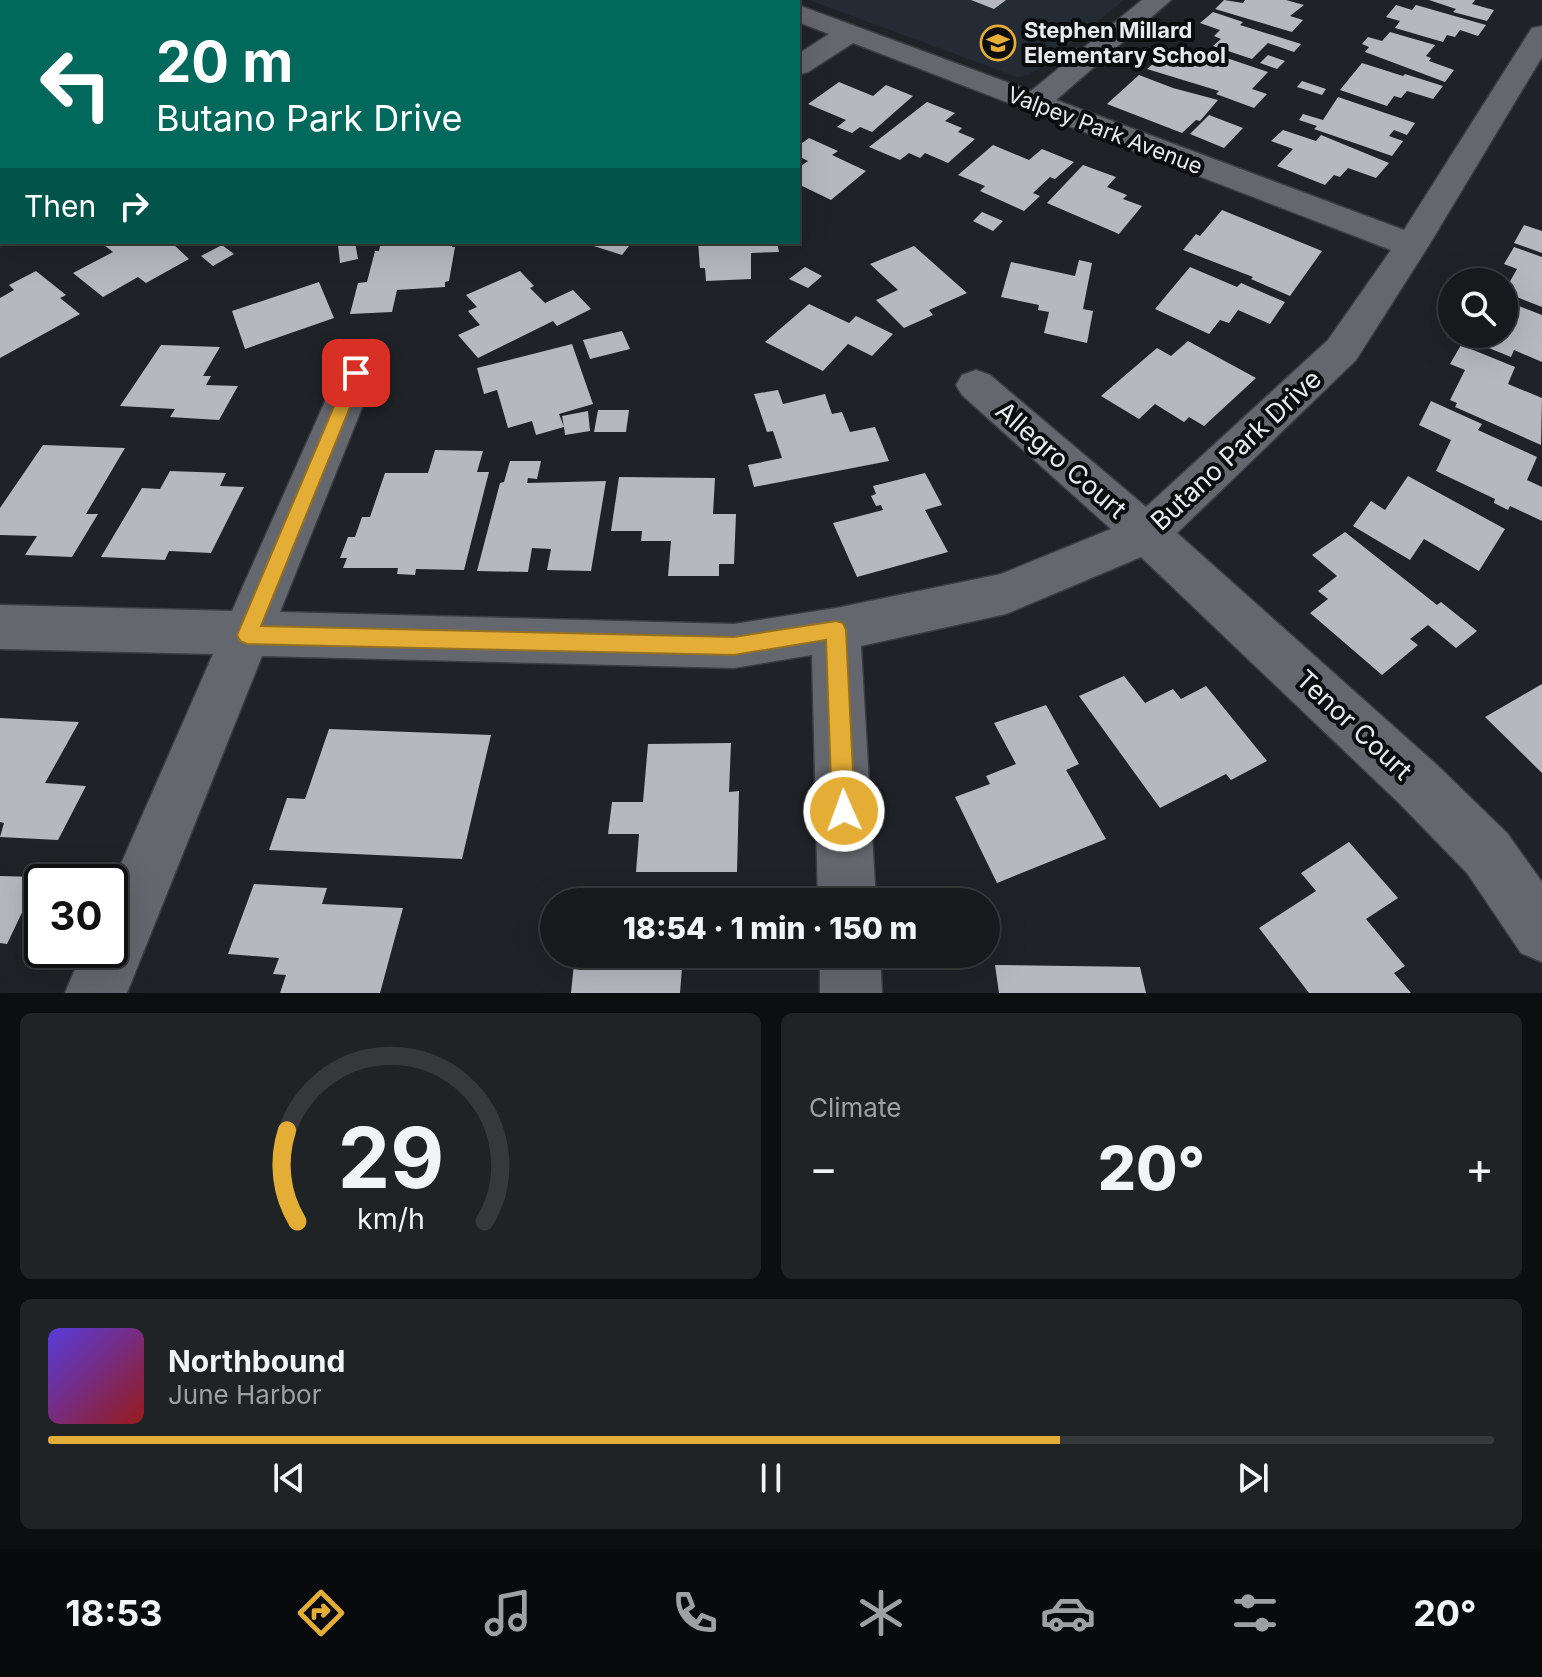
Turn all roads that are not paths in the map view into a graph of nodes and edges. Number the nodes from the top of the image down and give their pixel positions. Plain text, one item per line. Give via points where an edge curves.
1 (1158, 0) edge
2 (1100, 13) dead end
3 (800, 14) edge
4 (1130, 23) junction
5 (850, 33) junction
6 (1542, 34) edge
7 (800, 65) edge
8 (1528, 87) edge
9 (1033, 104) junction
10 (1412, 245) junction
11 (356, 373) dead end
12 (976, 385) dead end
13 (1147, 534) junction
14 (0, 627) edge
15 (836, 630) junction
16 (247, 635) junction
17 (846, 888) edge
18 (1542, 932) edge
19 (850, 968) edge
20 (96, 993) edge
21 (851, 993) edge

1 - 4 street
2 - 4 street
3 - 5 street, Valpey Park Avenue
4 - 9 street
5 - 7 street
5 - 9 street, Valpey Park Avenue
6 - 8 street, Butano Park Drive
8 - 10 street, Butano Park Drive
9 - 10 street, Valpey Park Avenue
10 - 13 street, Butano Park Drive via 1342,350
11 - 16 street
12 - 13 street, Allegro Court
13 - 15 street, Butano Park Drive via 1006,594
13 - 18 street, Tenor Court via 1487,853
14 - 16 street, Butano Park Drive
15 - 16 street, Butano Park Drive via 734,646
15 - 17 street
16 - 20 street
19 - 21 street

